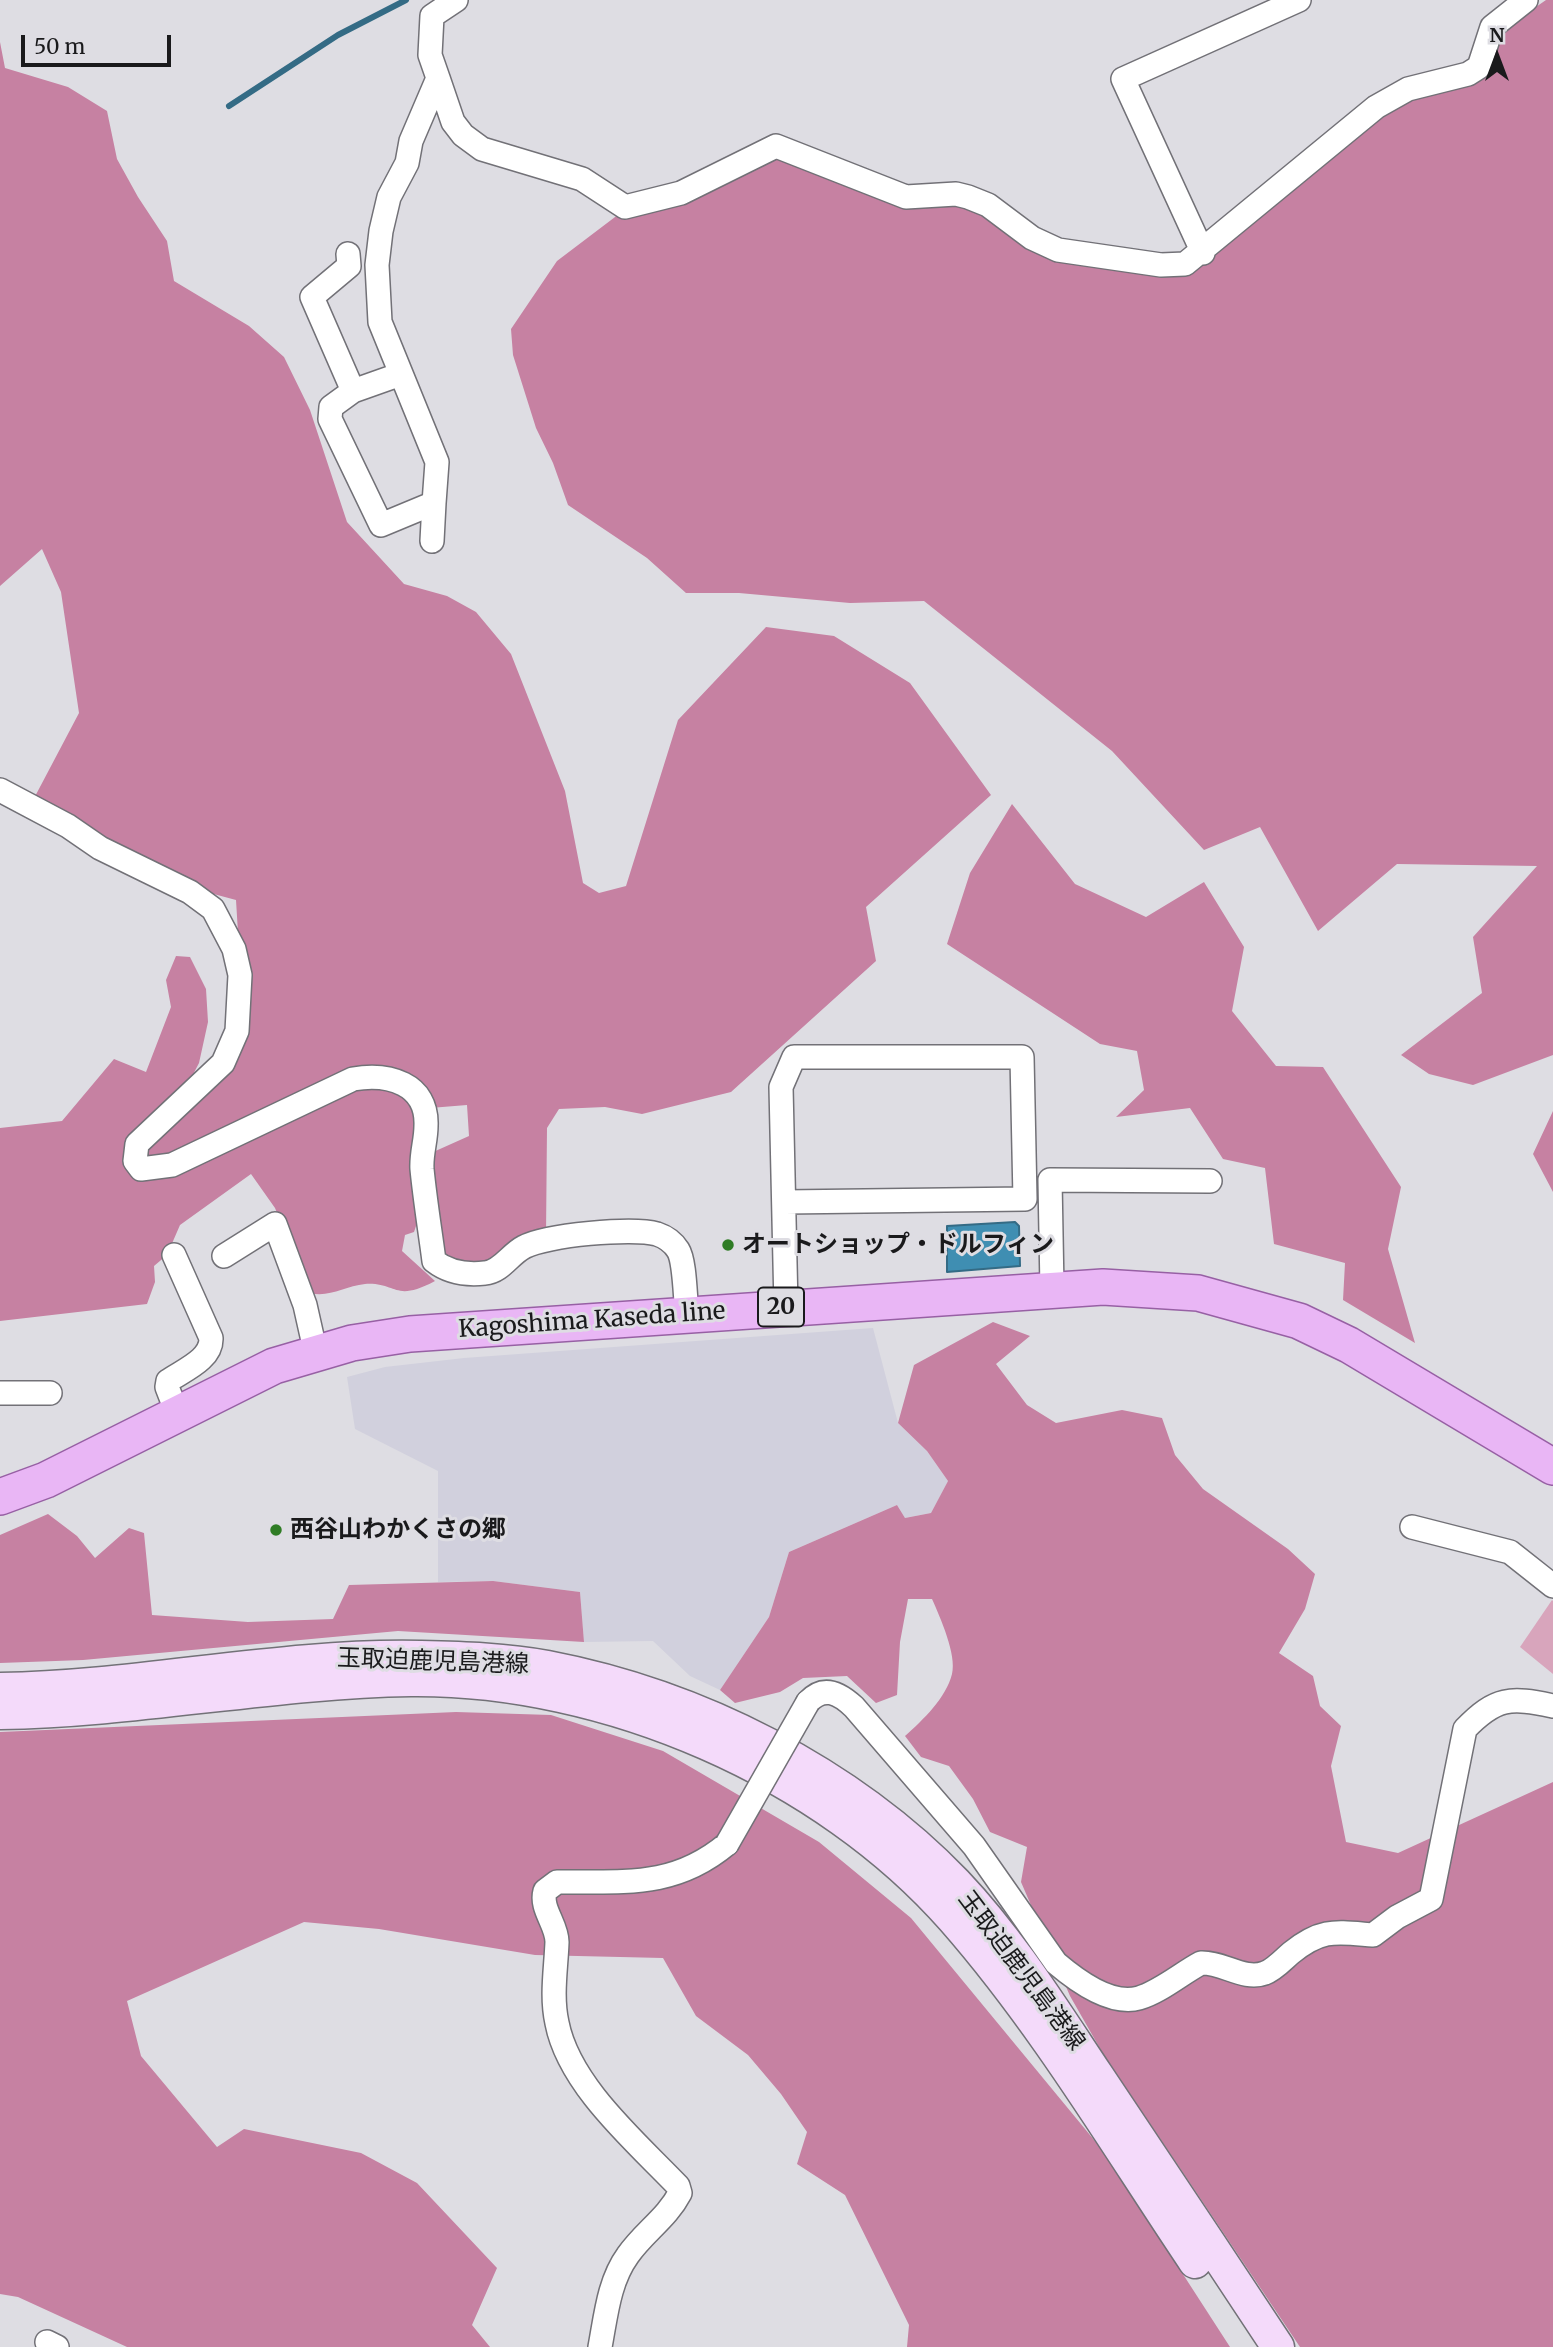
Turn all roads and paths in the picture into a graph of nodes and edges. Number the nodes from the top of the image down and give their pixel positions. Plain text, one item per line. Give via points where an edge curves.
1 (456, 0) edge
2 (1299, 0) edge
3 (1526, 0) edge
4 (438, 78) junction
5 (1203, 253) junction
6 (348, 254) dead end
7 (401, 374) junction
8 (354, 391) junction
9 (435, 503) junction
10 (432, 541) dead end
11 (0, 790) edge
12 (1210, 1181) dead end
13 (785, 1202) junction
14 (174, 1255) dead end
15 (224, 1256) dead end
16 (1052, 1289) junction
17 (786, 1307) junction
18 (687, 1314) junction
19 (316, 1354) junction
20 (0, 1393) edge
21 (50, 1393) dead end
22 (177, 1413) junction
23 (1553, 1467) edge
24 (0, 1497) edge
25 (1412, 1527) dead end
26 (1553, 1586) edge
27 (0, 1689) edge
28 (1553, 1706) edge
29 (0, 1713) edge
30 (600, 2347) edge
31 (1253, 2347) edge
32 (1278, 2347) edge

1 - 4 street via 432,16 430,55
2 - 5 street via 1123,79
3 - 5 street via 1492,27 1479,67 1408,89 1376,107
4 - 5 street via 453,122 482,149 582,179 625,207 681,193 776,146 906,197 968,197 1058,250 1161,265 1185,264
4 - 7 street via 411,141 407,163 389,197 381,231 377,265 380,322
6 - 8 street via 349,266 312,297
7 - 8 street
7 - 9 street via 437,462
8 - 9 street via 331,407 330,419 382,525
9 - 10 street
11 - 18 street via 100,848 190,892 213,909 234,949 240,975 237,1031 223,1063 137,1144 135,1161 141,1169 172,1165 354,1079 393,1078 416,1093 425,1110 422,1169 434,1261 452,1271 486,1273 525,1246 639,1231 670,1241 680,1253
12 - 16 street via 1050,1180
13 - 13 street via 781,1087 794,1057 1022,1056 1025,1199
13 - 17 street
14 - 22 street via 212,1347 169,1381
15 - 19 street via 275,1224 305,1306
16 - 17 main road, Kagoshima Kaseda line / 20
16 - 23 main road, Kagoshima Kaseda line / 20 via 1147,1287 1198,1293 1299,1321 1349,1345
17 - 18 main road, Kagoshima Kaseda line / 20
18 - 19 main road, Kagoshima Kaseda line / 20 via 410,1334
19 - 22 main road, Kagoshima Kaseda line / 20 via 274,1366
20 - 21 street
22 - 24 main road, Kagoshima Kaseda line / 20 via 46,1480
25 - 26 street via 1510,1552
27 - 32 main road, 玉取迫鹿児島港線 via 91,1684 316,1659 485,1660 542,1666 651,1694 730,1727 863,1802 914,1843 994,1927
28 - 30 street, bridge via 1508,1699 1484,1710 1465,1729 1431,1899 1373,1935 1326,1931 1308,1939 1267,1973 1252,1975 1201,1963 1140,1998 1123,1999 1108,1996 1056,1963 974,1846 854,1707 841,1695 816,1694 727,1844 705,1863 657,1881 557,1882 549,1885 543,1898 557,1939 557,2025 572,2066 680,2193 619,2268
29 - 31 main road, 玉取迫鹿児島港線 via 319,1684 465,1682 512,1686 588,1702 663,1726 728,1754 836,1817 917,1882 952,1917 1028,2013

